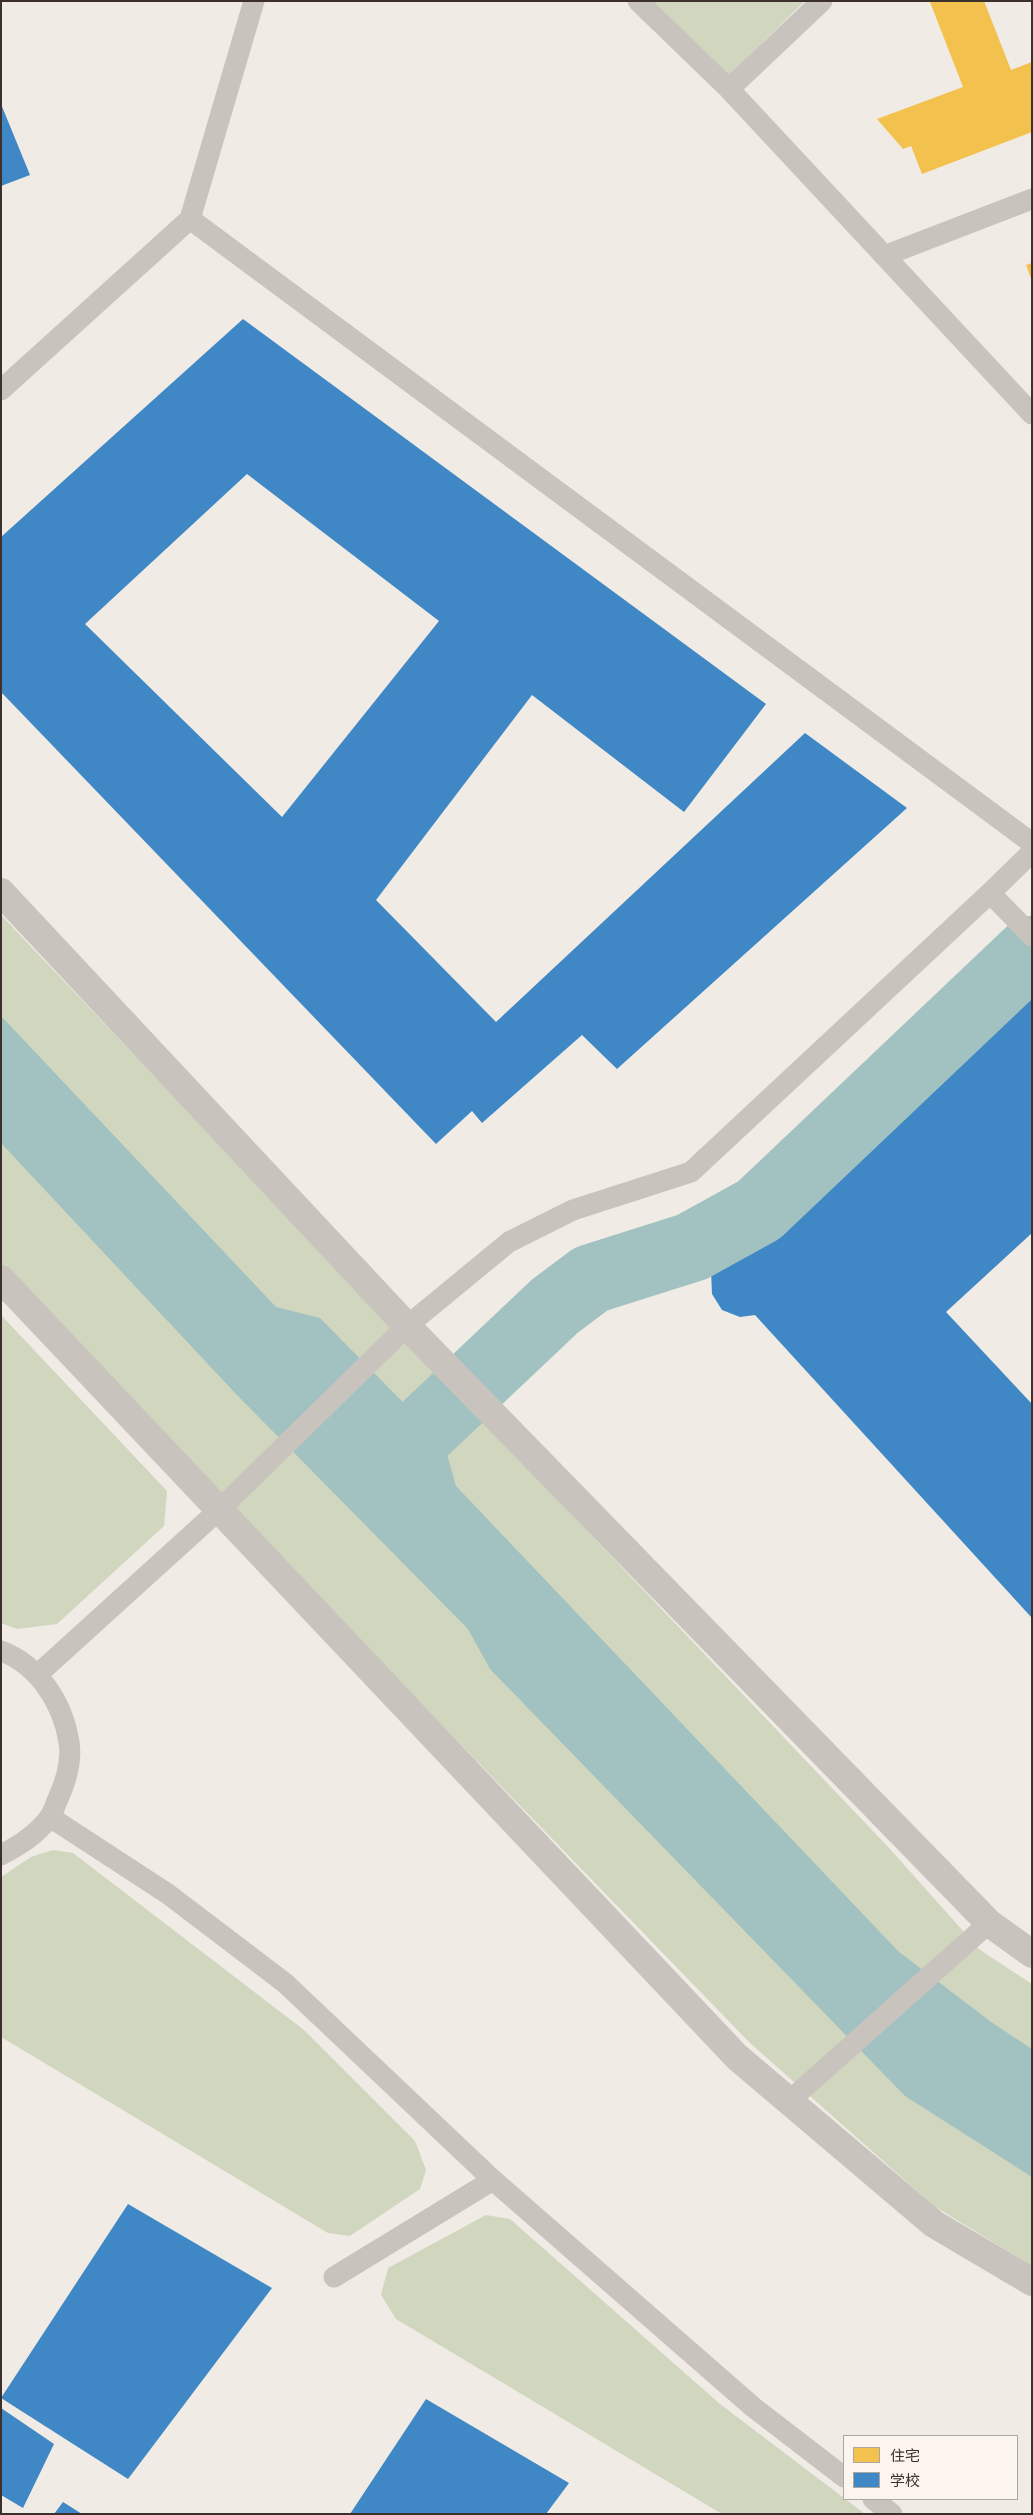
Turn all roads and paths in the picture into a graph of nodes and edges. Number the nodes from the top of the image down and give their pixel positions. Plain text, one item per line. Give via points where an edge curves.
1 (254, 1) edge
2 (638, 1) edge
3 (822, 1) edge
4 (728, 89) junction
5 (1032, 199) edge
6 (190, 219) junction
7 (884, 256) junction
8 (1, 390) edge
9 (1032, 414) edge
10 (1032, 843) edge
11 (1032, 852) edge
12 (1, 892) edge
13 (990, 893) junction
14 (1027, 931) edge
15 (1, 1279) edge
16 (407, 1326) junction
17 (220, 1509) junction
18 (1, 1652) edge
19 (37, 1675) junction
20 (50, 1817) junction
21 (1, 1855) edge
22 (989, 1923) junction
23 (1032, 1954) edge
24 (788, 2102) junction
25 (493, 2180) junction
26 (334, 2277) dead end
27 (1032, 2282) edge
28 (843, 2476) edge
29 (874, 2500) edge
30 (892, 2514) edge

1 - 6 lane
2 - 4 lane
3 - 4 lane
4 - 7 lane
5 - 7 lane
6 - 8 lane
6 - 10 lane
7 - 9 lane
11 - 13 lane
12 - 16 street
13 - 14 lane
13 - 16 lane via 691,1172 573,1210 509,1242
15 - 17 street
16 - 17 lane
16 - 22 street
17 - 19 lane
17 - 24 street via 737,2057
18 - 19 lane
19 - 20 lane via 59,1706 69,1743 66,1782
20 - 21 lane via 25,1842
20 - 25 lane via 168,1894 285,1983
22 - 23 street
22 - 24 lane
24 - 27 street via 934,2224
25 - 26 lane
25 - 28 lane via 753,2407
29 - 30 lane

